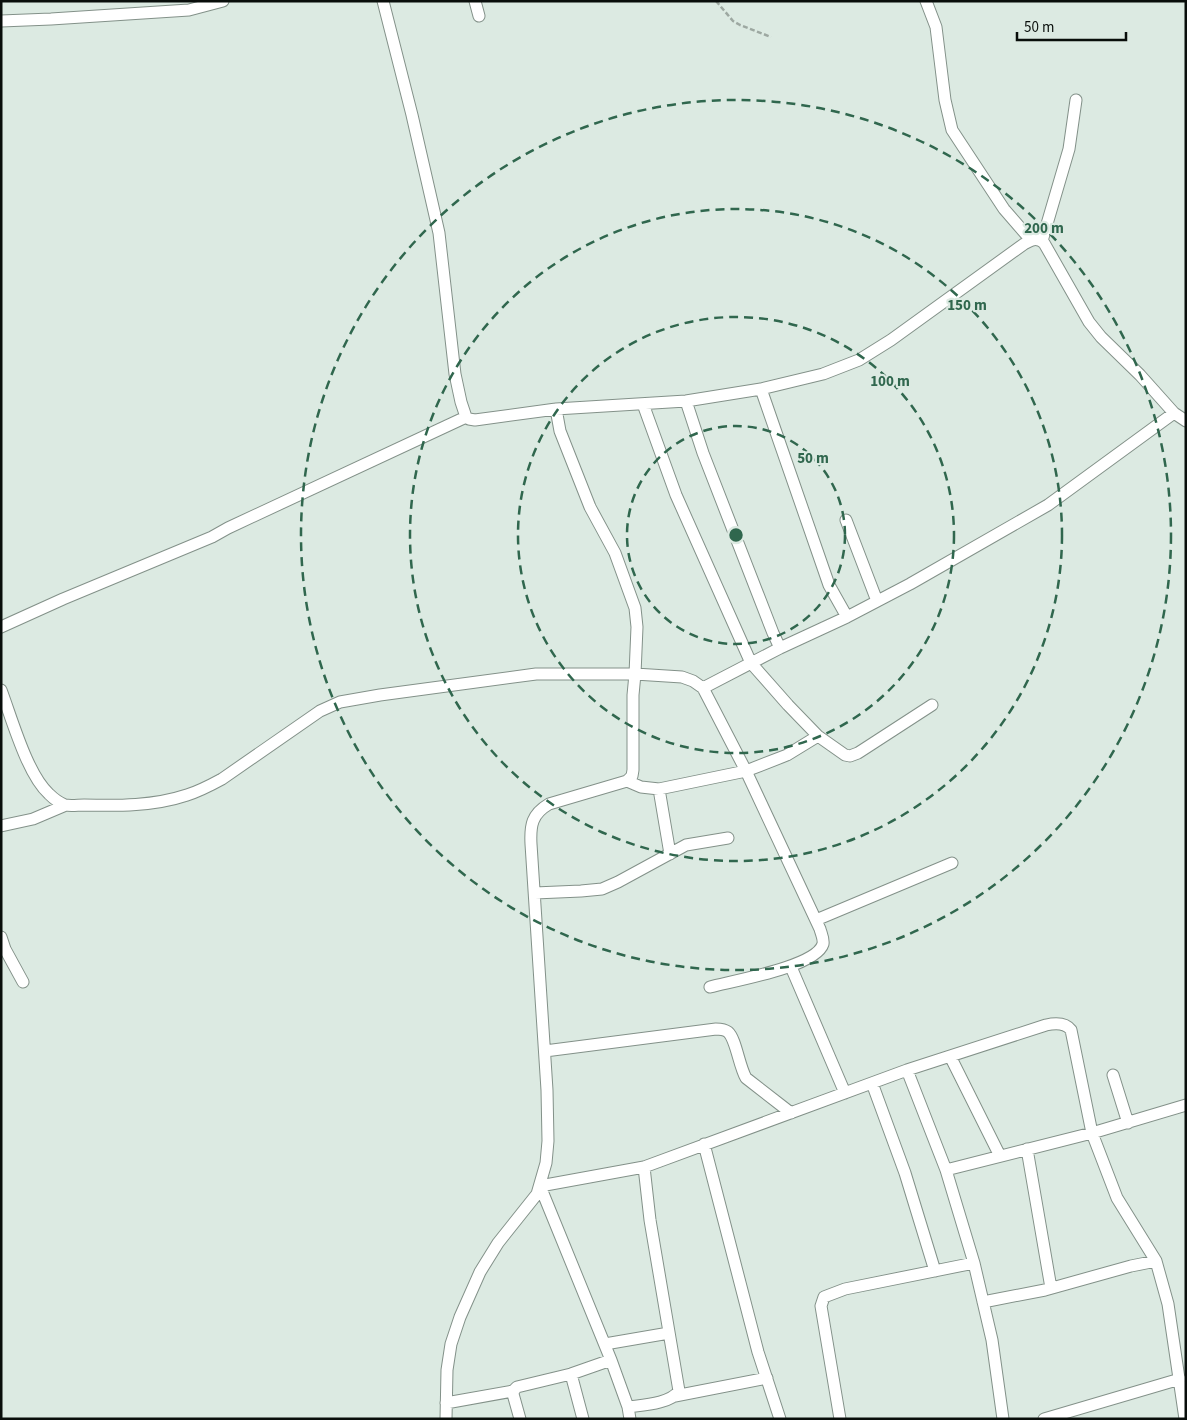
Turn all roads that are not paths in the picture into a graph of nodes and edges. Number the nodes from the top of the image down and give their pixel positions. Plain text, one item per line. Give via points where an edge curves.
1 (223, 1) edge
2 (383, 1) edge
3 (476, 1) edge
4 (926, 1) edge
5 (478, 16) dead end
6 (1, 20) edge
7 (1076, 100) dead end
8 (1036, 241) junction
9 (761, 389) junction
10 (686, 400) junction
11 (643, 404) junction
12 (556, 409) junction
13 (1174, 413) junction
14 (466, 416) junction
15 (1186, 421) edge
16 (846, 520) dead end
17 (878, 601) junction
18 (846, 617) junction
19 (1, 627) edge
20 (780, 648) junction
21 (751, 663) junction
22 (635, 674) junction
23 (703, 688) junction
24 (1, 690) edge
25 (932, 705) dead end
26 (818, 736) junction
27 (746, 771) junction
28 (627, 781) junction
29 (659, 788) junction
30 (66, 805) junction
31 (1, 826) edge
32 (728, 838) dead end
33 (670, 854) junction
34 (952, 863) dead end
35 (535, 893) junction
36 (816, 920) junction
37 (1, 937) edge
38 (791, 967) junction
39 (23, 982) dead end
40 (710, 987) dead end
41 (545, 1051) junction
42 (950, 1056) junction
43 (907, 1070) junction
44 (1112, 1075) dead end
45 (872, 1083) junction
46 (845, 1093) junction
47 (1186, 1105) edge
48 (791, 1113) junction
49 (1128, 1122) junction
50 (1092, 1133) junction
51 (704, 1144) junction
52 (1028, 1149) junction
53 (1000, 1156) junction
54 (644, 1167) junction
55 (946, 1170) junction
56 (540, 1186) junction
57 (1156, 1261) junction
58 (974, 1263) junction
59 (935, 1271) junction
60 (1051, 1288) junction
61 (983, 1302) junction
62 (669, 1333) junction
63 (605, 1344) junction
64 (611, 1360) junction
65 (571, 1374) junction
66 (767, 1378) junction
67 (1180, 1379) junction
68 (513, 1391) junction
69 (675, 1396) junction
70 (446, 1404) junction
71 (629, 1413) edge
72 (446, 1419) edge
73 (520, 1419) edge
74 (583, 1419) edge
75 (780, 1419) edge
76 (840, 1419) edge
77 (1003, 1419) edge
78 (1044, 1419) edge
79 (1185, 1419) edge

1 - 6 street via 189,10
2 - 14 street via 440,233 455,374
3 - 5 street
4 - 8 street via 936,27 944,100 952,130 1004,209
7 - 8 street via 1069,149
8 - 9 street via 859,360 823,374
8 - 13 street via 1047,247 1089,322 1101,337
9 - 10 street
9 - 18 street via 829,584
10 - 11 street
10 - 20 street
11 - 12 street
11 - 21 street via 676,495
12 - 14 street via 475,420
12 - 22 street via 560,431 590,508 614,553 634,608 637,627
13 - 15 street
13 - 17 street via 1048,505
14 - 19 street via 212,537
16 - 17 street
17 - 18 street
18 - 20 street
20 - 21 street
21 - 23 street
21 - 26 street
22 - 23 street via 682,676
22 - 28 street via 633,770
22 - 30 street via 536,674 340,702 320,711 222,779 186,796 113,806
23 - 27 street
24 - 30 street via 37,779 50,795
25 - 26 street via 850,756
26 - 27 street via 787,755
27 - 29 street
27 - 36 street
28 - 29 street via 641,787
28 - 35 street via 549,804 534,817 531,833
29 - 33 street
30 - 31 street via 32,819
32 - 33 street via 692,843
33 - 35 street via 602,889
34 - 36 street
35 - 41 street
36 - 38 street via 822,946
37 - 39 street
38 - 40 street
38 - 46 street
41 - 48 street via 725,1030 732,1037 746,1078
41 - 56 street via 547,1151
42 - 43 street
42 - 50 street via 1046,1025 1057,1023 1067,1026 1072,1033
42 - 53 street
43 - 45 street
43 - 55 street
44 - 49 street
45 - 46 street
45 - 59 street
46 - 48 street
47 - 49 street
48 - 51 street
49 - 50 street
50 - 52 street
50 - 57 street via 1117,1198
51 - 54 street
51 - 66 street
52 - 53 street
52 - 60 street
53 - 55 street
54 - 56 street
54 - 62 street
55 - 58 street
56 - 63 street
56 - 70 street via 480,1272 460,1317 451,1344
57 - 60 street
57 - 67 street via 1168,1304
58 - 59 street
58 - 61 street
59 - 76 street via 845,1288 824,1297 821,1306
60 - 61 street
61 - 77 street
62 - 63 street
62 - 69 street via 679,1391
63 - 64 street
64 - 65 street
64 - 71 street
65 - 68 street via 519,1386
65 - 74 street
66 - 69 street
66 - 75 street
67 - 78 street
67 - 79 street
68 - 70 street
68 - 73 street
69 - 71 street
70 - 72 street

